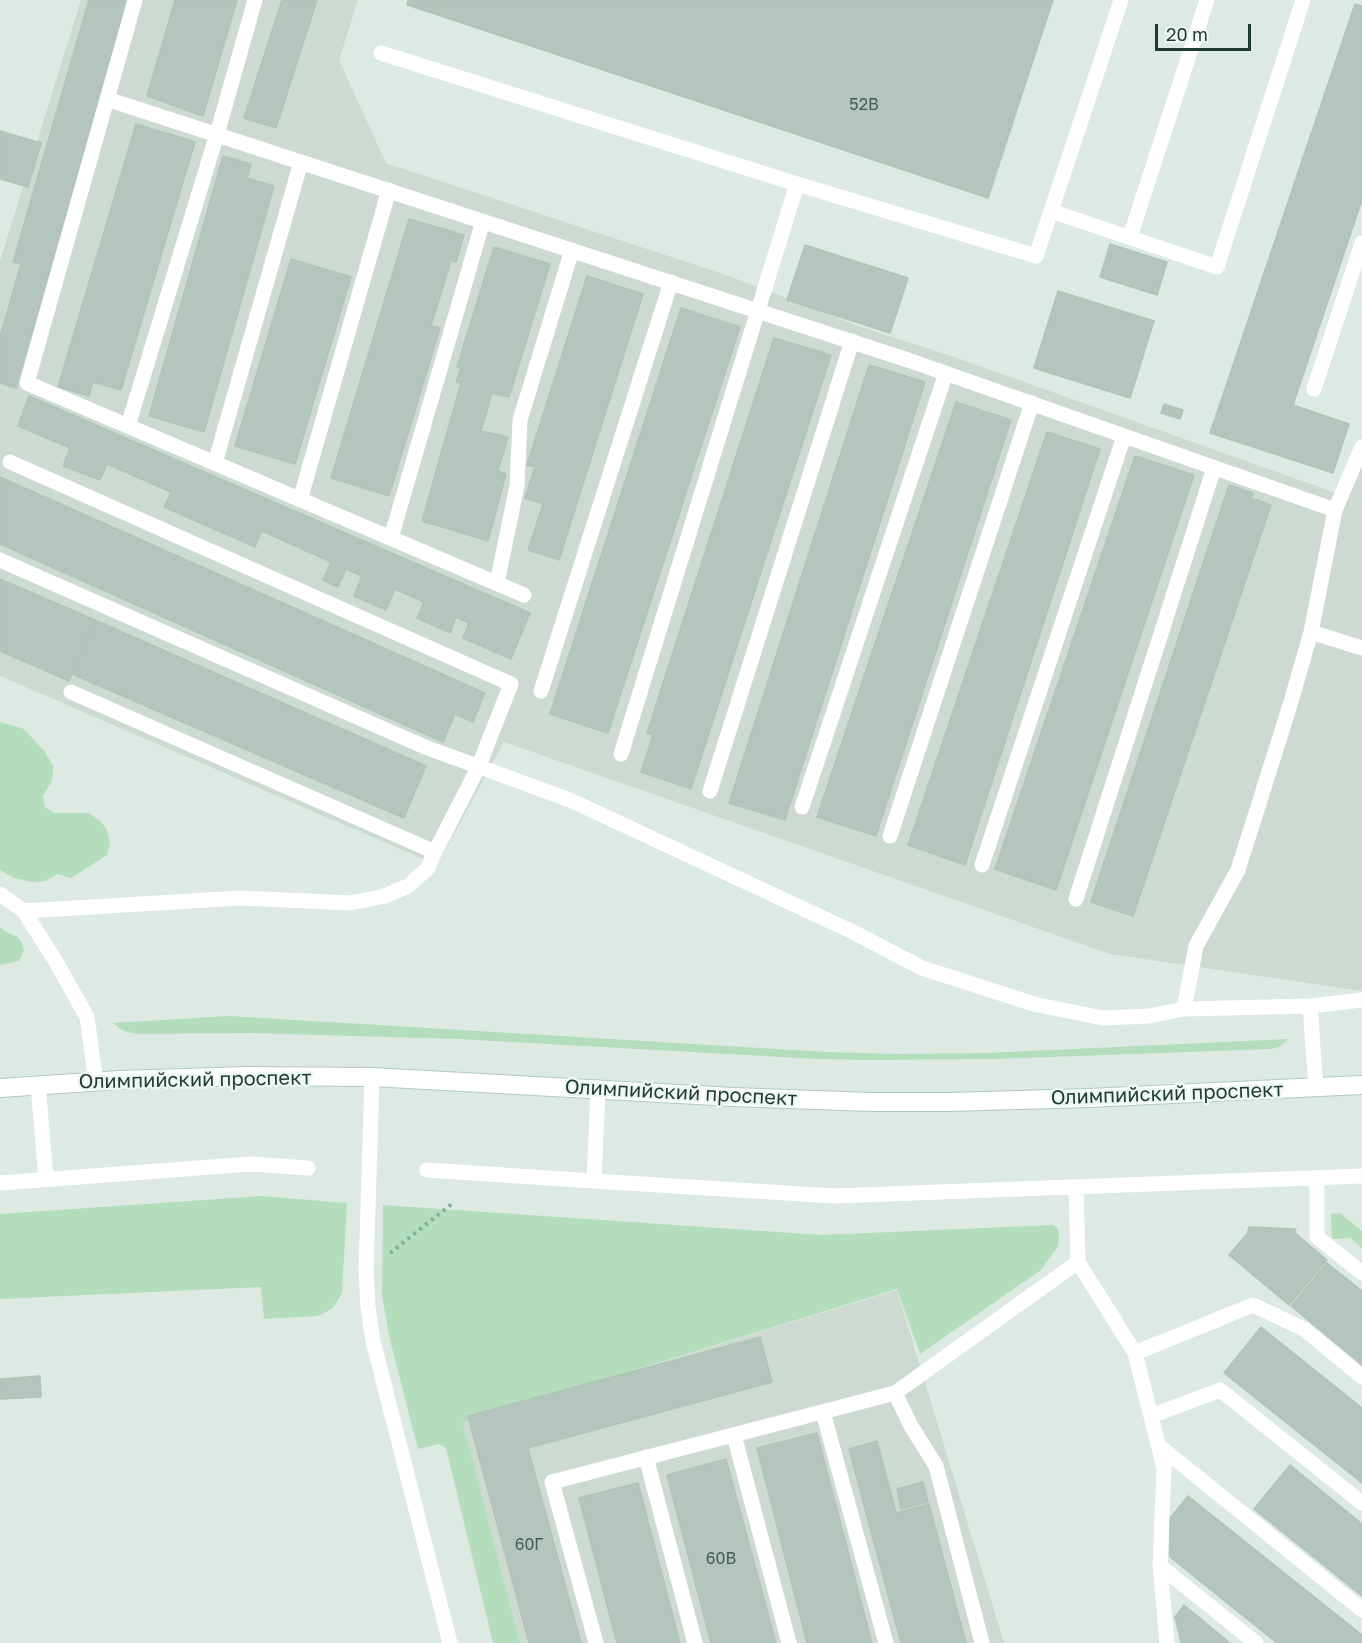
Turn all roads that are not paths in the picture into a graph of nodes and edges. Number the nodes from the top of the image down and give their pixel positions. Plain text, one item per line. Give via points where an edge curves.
1 (135, 0) edge
2 (255, 0) edge
3 (1121, 0) edge
4 (1207, 0) edge
5 (1303, 0) edge
6 (381, 53) dead end
7 (107, 99) junction
8 (217, 135) junction
9 (301, 162) junction
10 (797, 184) junction
11 (389, 190) junction
12 (1051, 211) junction
13 (483, 221) junction
14 (1130, 237) junction
15 (1362, 243) edge
16 (572, 250) junction
17 (671, 282) junction
18 (759, 311) junction
19 (852, 341) junction
20 (946, 373) junction
21 (1314, 389) dead end
22 (1032, 403) junction
23 (128, 426) junction
24 (1124, 436) junction
25 (1362, 447) edge
26 (10, 462) dead end
27 (215, 463) junction
28 (1214, 468) junction
29 (300, 500) junction
30 (1335, 510) junction
31 (391, 538) junction
32 (0, 560) edge
33 (497, 583) junction
34 (524, 595) dead end
35 (1311, 632) junction
36 (1362, 648) edge
37 (541, 691) dead end
38 (72, 692) dead end
39 (621, 754) dead end
40 (478, 768) junction
41 (710, 791) dead end
42 (802, 807) dead end
43 (890, 836) dead end
44 (435, 852) junction
45 (982, 865) dead end
46 (0, 894) edge
47 (1076, 899) dead end
48 (24, 911) junction
49 (1362, 1000) edge
50 (1310, 1006) junction
51 (1184, 1009) junction
52 (372, 1077) junction
53 (96, 1082) junction
54 (38, 1085) junction
55 (1362, 1085) edge
56 (0, 1088) edge
57 (598, 1088) junction
58 (1316, 1088) junction
59 (308, 1168) dead end
60 (427, 1170) dead end
61 (1362, 1176) edge
62 (1317, 1178) junction
63 (46, 1179) junction
64 (594, 1181) junction
65 (0, 1183) edge
66 (1076, 1187) junction
67 (1078, 1262) junction
68 (1362, 1273) edge
69 (1135, 1353) junction
70 (1362, 1377) edge
71 (896, 1393) junction
72 (824, 1412) junction
73 (1151, 1416) junction
74 (734, 1435) junction
75 (1158, 1445) junction
76 (646, 1458) junction
77 (1362, 1503) edge
78 (1160, 1566) junction
79 (1362, 1610) edge
80 (450, 1643) edge
81 (596, 1643) edge
82 (695, 1643) edge
83 (789, 1643) edge
84 (886, 1643) edge
85 (982, 1643) edge
86 (1167, 1643) edge
87 (1256, 1643) edge

1 - 7 lane
2 - 8 lane
3 - 12 lane
4 - 14 lane
5 - 14 lane via 1217,267
6 - 10 lane
7 - 8 lane
7 - 23 lane via 27,383
8 - 9 lane
8 - 23 lane
9 - 11 lane
9 - 27 lane
10 - 12 lane via 1036,256
10 - 18 lane
11 - 13 lane
11 - 29 lane
12 - 14 lane
13 - 16 lane
13 - 31 lane
15 - 21 lane
16 - 17 lane
16 - 33 lane via 520,420 517,486
17 - 18 lane
17 - 37 lane
18 - 19 lane
18 - 39 lane
19 - 20 lane
19 - 41 lane
20 - 22 lane
20 - 42 lane
22 - 24 lane
22 - 43 lane
23 - 27 lane
24 - 28 lane
24 - 45 lane
25 - 30 lane
26 - 40 lane via 511,684
27 - 29 lane
28 - 30 lane
28 - 47 lane
29 - 31 lane
30 - 35 lane
31 - 33 lane
32 - 40 lane
33 - 34 lane
35 - 36 lane
35 - 51 lane via 1238,870 1196,946
38 - 44 lane
40 - 44 lane
40 - 51 lane via 570,800 922,968 1034,1004 1103,1018 1149,1016
44 - 48 lane via 427,868 408,886 385,896 351,903 241,898
46 - 48 lane
48 - 53 lane via 87,1017
49 - 50 lane
50 - 51 lane
50 - 58 lane
52 - 53 street, Олимпийский проспект via 248,1076
52 - 57 street, Олимпийский проспект
52 - 80 lane via 368,1307 373,1341
53 - 54 street, Олимпийский проспект
54 - 56 street, Олимпийский проспект
54 - 63 lane
55 - 58 street, Олимпийский проспект
57 - 58 street, Олимпийский проспект via 805,1100 949,1102
57 - 64 lane
59 - 63 lane via 251,1164
60 - 64 lane
61 - 62 lane
62 - 66 lane
62 - 68 lane via 1317,1237
63 - 65 lane
64 - 66 lane via 834,1196
66 - 67 lane
67 - 69 lane
67 - 71 lane
69 - 70 lane via 1253,1305 1304,1329
69 - 73 lane
71 - 72 lane
71 - 85 lane via 936,1466
72 - 74 lane
72 - 84 lane
73 - 75 lane
73 - 77 lane via 1220,1390
74 - 76 lane
74 - 83 lane
75 - 78 lane via 1164,1468
75 - 79 lane
76 - 81 lane via 552,1482
76 - 82 lane
78 - 86 lane
78 - 87 lane

